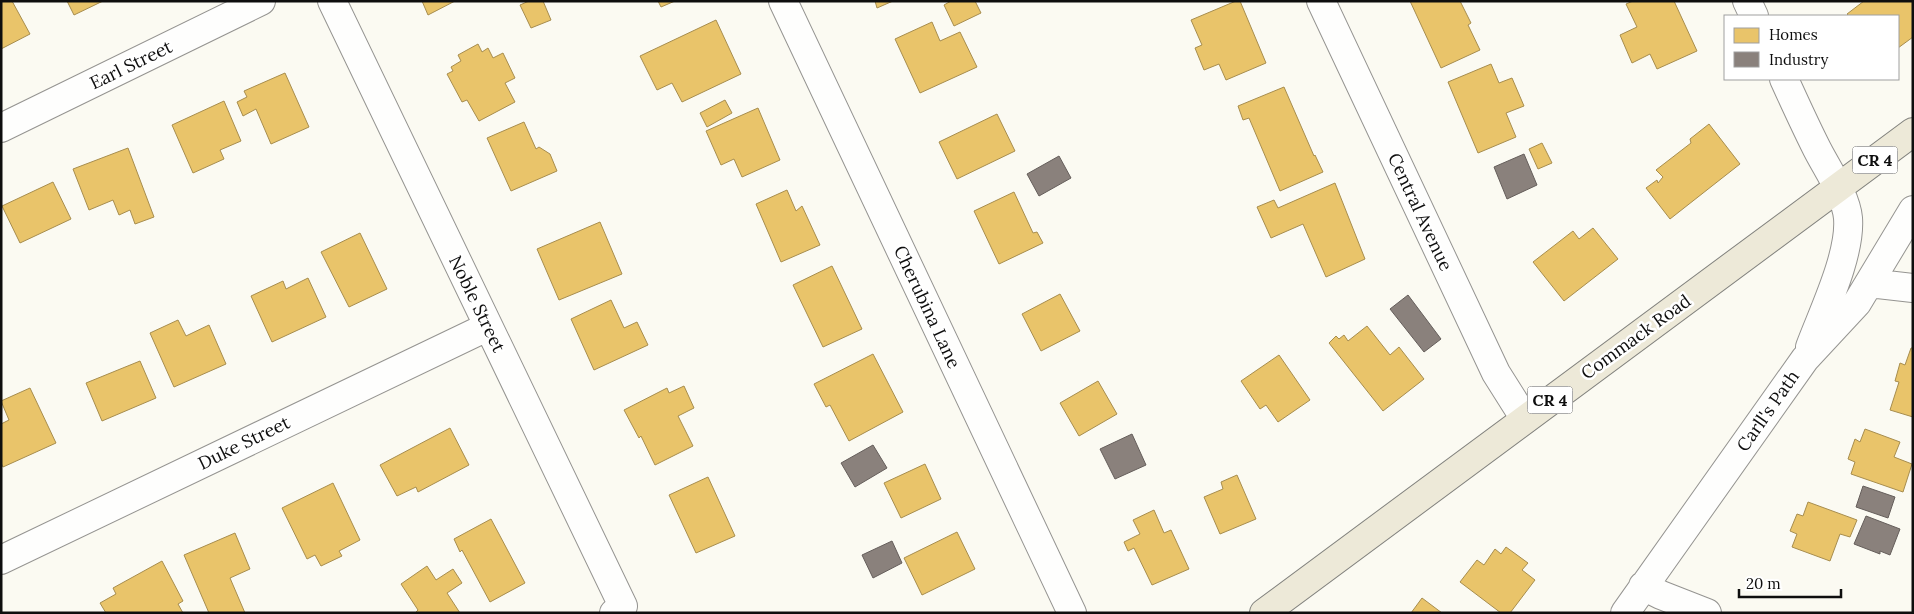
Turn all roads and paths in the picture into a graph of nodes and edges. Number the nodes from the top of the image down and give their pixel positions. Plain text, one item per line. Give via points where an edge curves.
1 (261, 1) edge
2 (332, 1) edge
3 (783, 1) edge
4 (1321, 1) edge
5 (1748, 1) edge
6 (1754, 15) edge
7 (1784, 80) edge
8 (1, 128) edge
9 (1913, 132) edge
10 (1837, 188) junction
11 (1912, 220) edge
12 (1869, 283) junction
13 (1913, 288) edge
14 (487, 327) junction
15 (1805, 359) junction
16 (1525, 419) junction
17 (1, 560) edge
18 (1643, 586) junction
19 (619, 610) edge
20 (1072, 613) edge
21 (1264, 613) edge
22 (1625, 613) edge
23 (1707, 613) edge

1 - 8 street, Earl Street
2 - 14 street, Noble Street
3 - 20 street, Cherubina Lane
4 - 16 street, Central Avenue via 1496,373
5 - 6 street
7 - 10 street
9 - 10 main road, Commack Road / CR 4
10 - 15 street via 1848,218 1847,237
10 - 16 main road, Commack Road / CR 4
11 - 12 street, Carll's Path
12 - 13 street
12 - 15 street, Carll's Path via 1857,303
14 - 17 street, Duke Street
14 - 19 street, Noble Street
15 - 18 street, Carll's Path
16 - 21 main road, Commack Road / CR 4
18 - 22 street, Carll's Path
18 - 23 street

